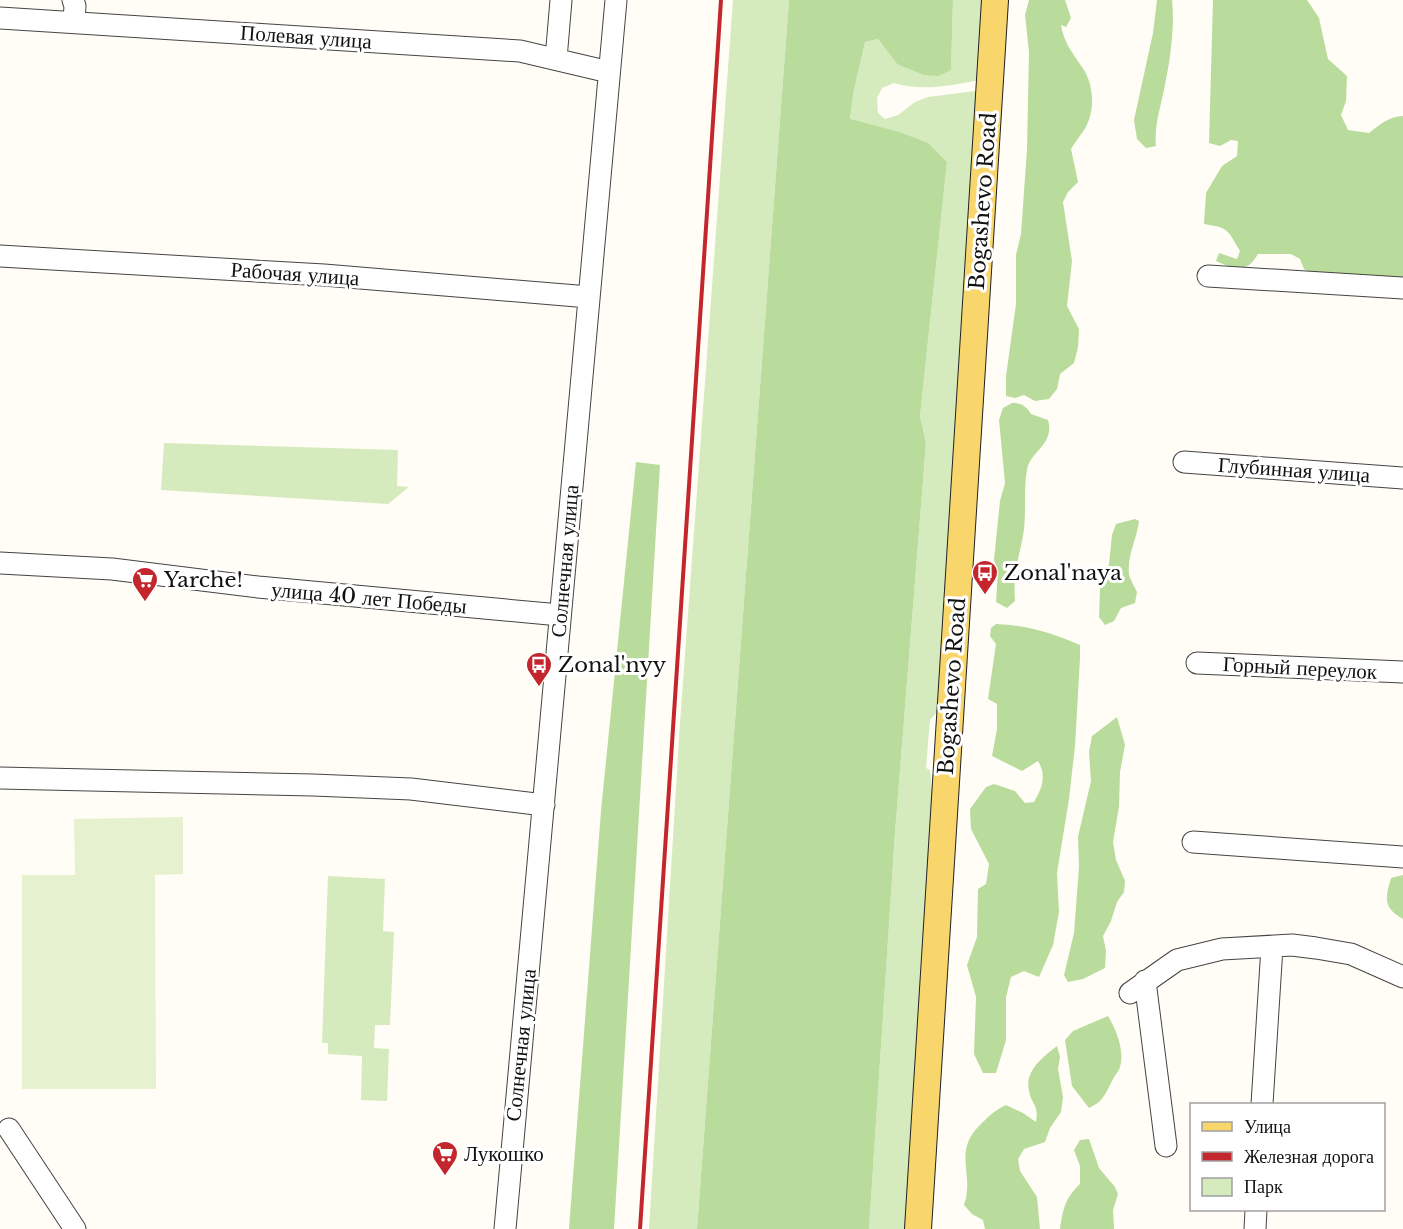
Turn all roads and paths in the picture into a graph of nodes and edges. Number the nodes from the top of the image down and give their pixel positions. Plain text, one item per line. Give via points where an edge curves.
1 (73, 0) edge
2 (561, 0) edge
3 (616, 0) edge
4 (996, 0) edge
5 (0, 18) edge
6 (74, 21) junction
7 (556, 59) junction
8 (609, 72) junction
9 (0, 256) edge
10 (1208, 276) dead end
11 (1403, 288) edge
12 (589, 297) junction
13 (1184, 462) dead end
14 (1403, 478) edge
15 (0, 563) edge
16 (560, 615) junction
17 (1197, 663) dead end
18 (1403, 672) edge
19 (0, 778) edge
20 (544, 805) junction
21 (1193, 842) dead end
22 (1403, 857) edge
23 (1272, 946) junction
24 (1403, 977) edge
25 (1262, 1103) edge
26 (9, 1128) dead end
27 (1166, 1146) dead end
28 (1256, 1211) edge
29 (75, 1229) edge
30 (505, 1229) edge
31 (918, 1229) edge
32 (1255, 1229) edge

1 - 6 street
2 - 7 street
3 - 8 street, Солнечная улица
4 - 31 main road, Bogashevo Road
5 - 6 street, Полевая улица
6 - 7 street, Полевая улица via 520,51
7 - 8 street, Полевая улица
8 - 12 street, Солнечная улица
9 - 12 street, Рабочая улица via 324,275
10 - 11 street
12 - 16 street, Солнечная улица
13 - 14 street, Глубинная улица
15 - 16 street, улица 40 лет Победы via 112,569
16 - 20 street, Солнечная улица
17 - 18 street, Горный переулок
19 - 20 street via 400,789
20 - 30 street, Солнечная улица
21 - 22 street
23 - 24 street via 1292,945 1351,954
23 - 25 street
23 - 27 street via 1222,949 1177,960 1137,987
26 - 29 street
28 - 32 street

